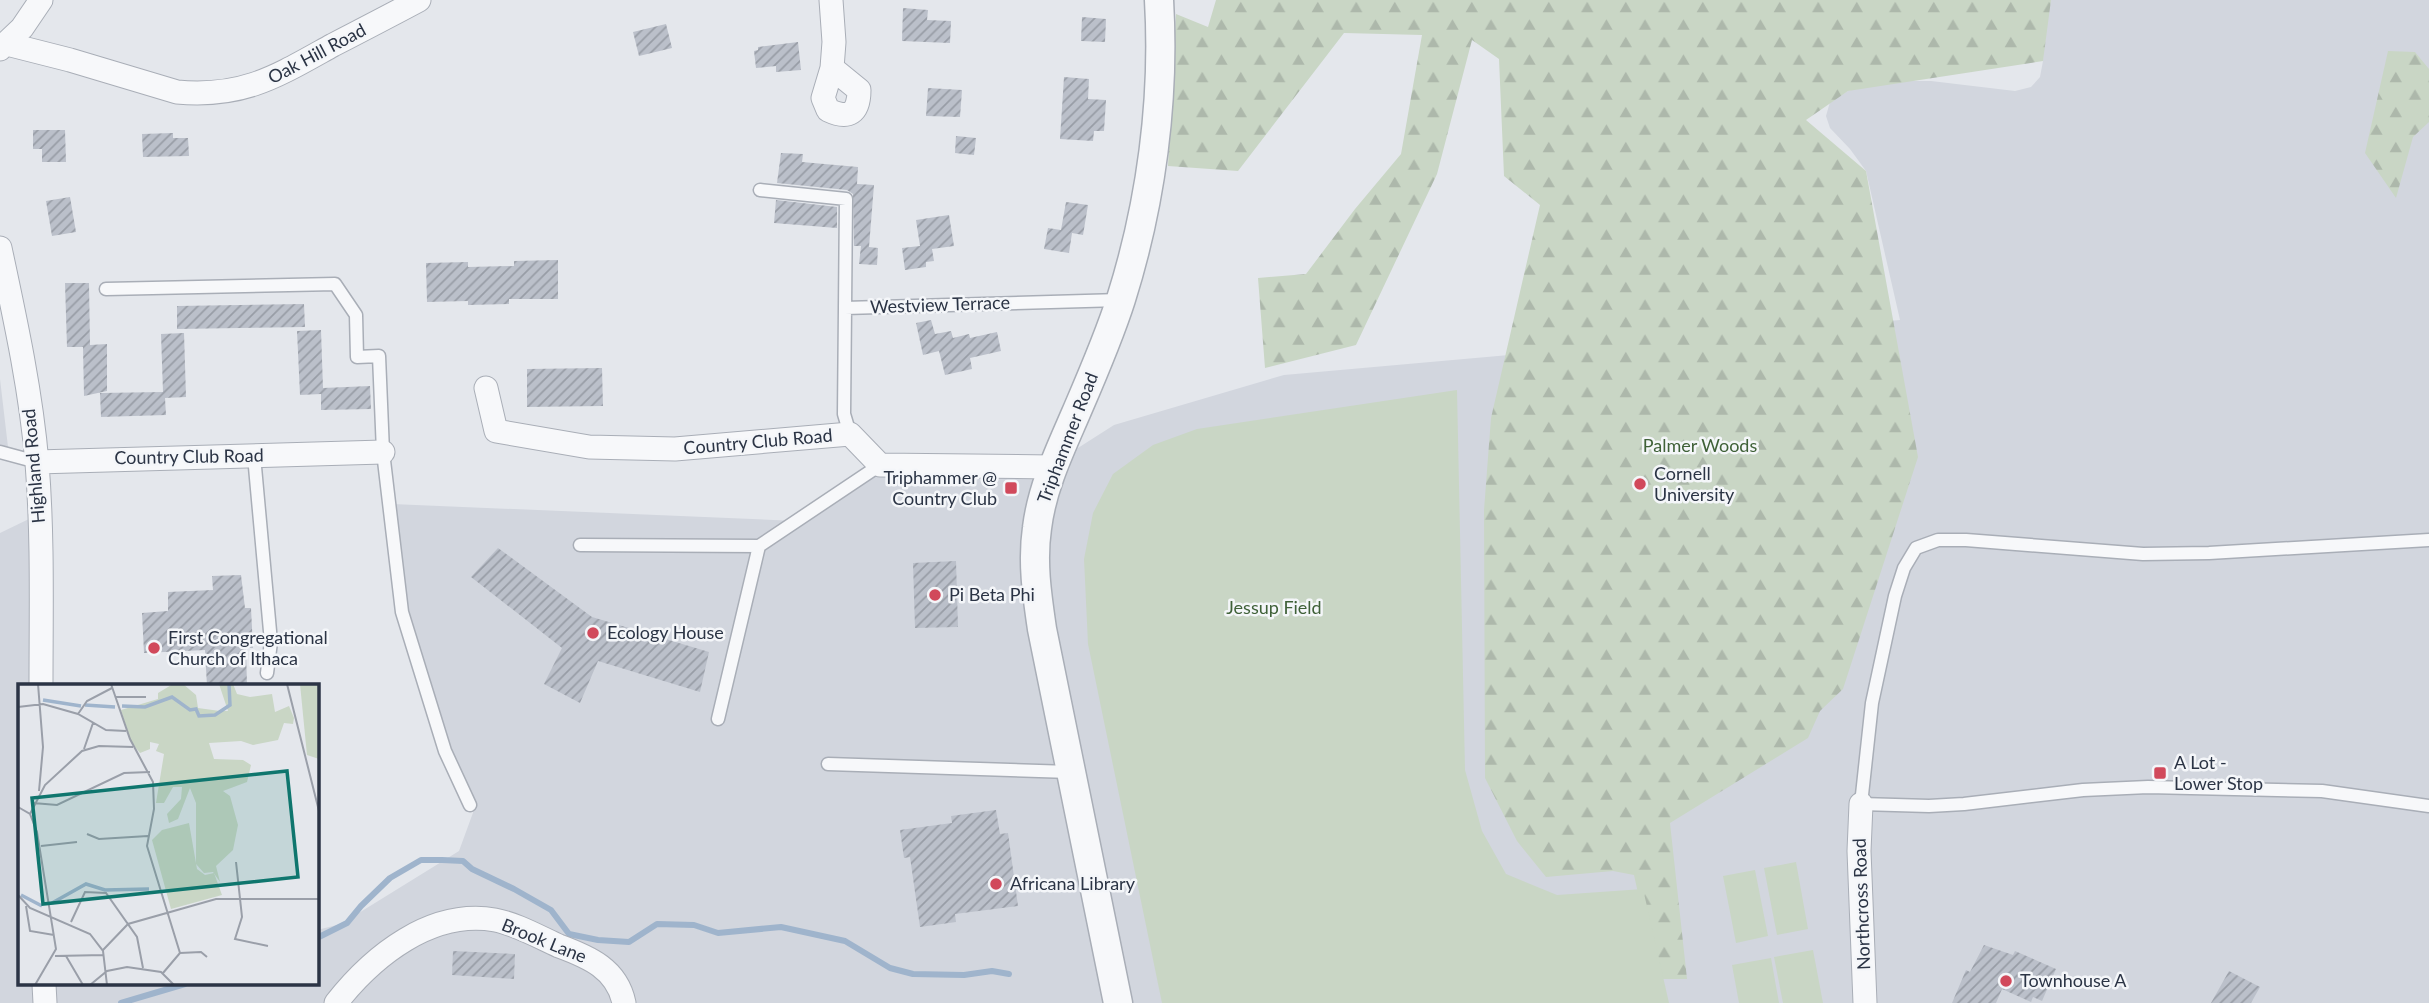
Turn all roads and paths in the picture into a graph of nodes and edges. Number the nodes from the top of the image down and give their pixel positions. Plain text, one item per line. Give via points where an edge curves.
1 (41, 0) edge
2 (419, 0) edge
3 (831, 0) edge
4 (1159, 0) edge
5 (2, 50) edge
6 (832, 68) dead end
7 (760, 190) dead end
8 (0, 248) edge
9 (106, 289) dead end
10 (1121, 300) junction
11 (845, 308) junction
12 (486, 388) dead end
13 (850, 434) junction
14 (0, 452) edge
15 (383, 452) junction
16 (254, 456) junction
17 (37, 462) junction
18 (880, 465) junction
19 (1052, 467) junction
20 (2429, 540) edge
21 (580, 545) dead end
22 (759, 546) junction
23 (267, 673) dead end
24 (41, 684) edge
25 (718, 719) dead end
26 (828, 764) dead end
27 (1070, 772) junction
28 (1861, 804) junction
29 (470, 805) dead end
30 (2429, 806) edge
31 (336, 1003) edge
32 (624, 1003) edge
33 (1118, 1003) edge
34 (1866, 1003) edge

1 - 5 street
2 - 5 street, Oak Hill Road via 285,73 232,91 177,92 60,57
3 - 6 street
4 - 10 street, Triphammer Road via 1155,137
7 - 11 lane via 846,199
8 - 17 street, Highland Road via 17,324
9 - 15 lane via 335,284 356,315 357,357 379,356
10 - 11 lane, Westview Terrace
10 - 19 street, Triphammer Road
11 - 13 lane, Westview Terrace via 844,414
12 - 13 street, Country Club Road via 496,431 589,447 675,449
13 - 18 street, Country Club Road
14 - 17 lane
15 - 16 street, Country Club Road
15 - 29 lane via 402,612 445,751
16 - 17 street, Country Club Road
16 - 23 lane via 271,642
17 - 24 street, Highland Road via 43,592
18 - 19 street
18 - 22 lane
19 - 27 street, Triphammer Road via 1038,518 1035,568
20 - 28 lane via 2209,553 2143,554 1966,540 1938,540 1916,548 1895,596 1872,703
21 - 22 lane
22 - 25 lane
26 - 27 lane
27 - 33 street, Triphammer Road
28 - 30 lane via 1952,805 2148,787 2322,791
28 - 34 street, Northcross Road
31 - 32 street, Brook Lane via 379,959 430,926 452,919 496,920 587,957 610,973

